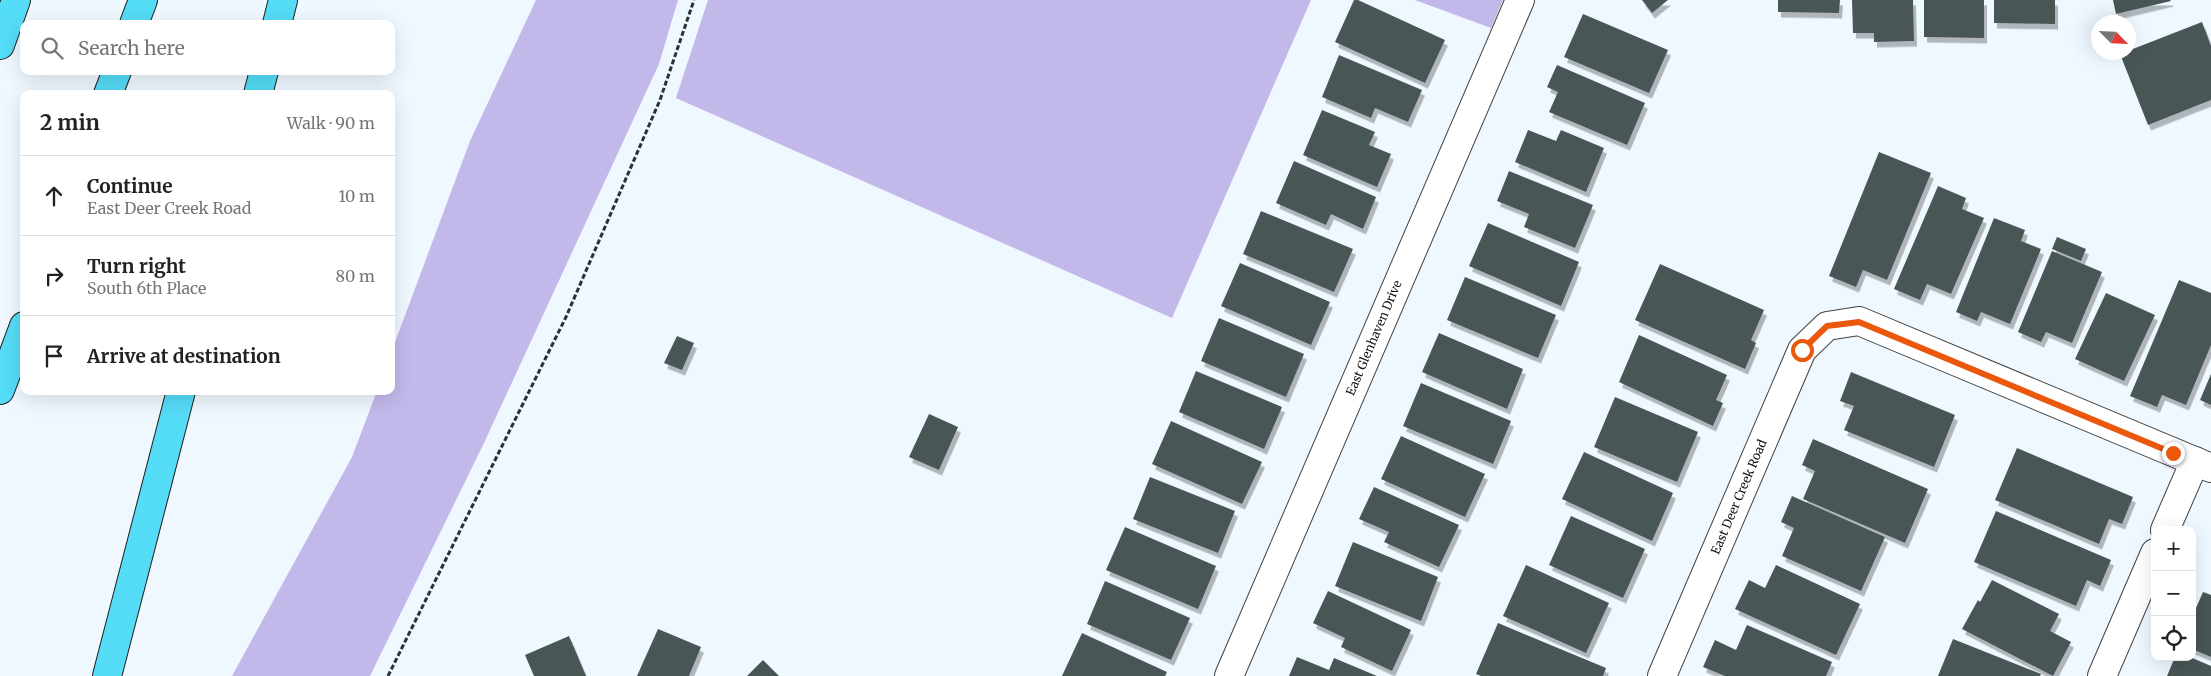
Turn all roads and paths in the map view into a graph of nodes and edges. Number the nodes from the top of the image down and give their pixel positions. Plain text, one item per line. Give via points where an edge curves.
1 (16, 0) edge
2 (143, 0) edge
3 (283, 0) edge
4 (694, 0) edge
5 (1520, 0) edge
6 (136, 20) edge
7 (278, 20) edge
8 (0, 45) edge
9 (115, 75) edge
10 (263, 75) edge
11 (110, 90) edge
12 (259, 90) edge
13 (20, 337) edge
14 (0, 390) edge
15 (179, 395) edge
16 (2203, 465) edge
17 (2167, 526) edge
18 (2151, 562) edge
19 (107, 676) edge
20 (388, 676) edge
21 (1229, 676) edge
22 (1662, 676) edge
23 (2102, 676) edge

1 - 8 highway
2 - 6 highway
3 - 7 highway
4 - 20 path via 660,100 566,317
5 - 21 street, East Glenhaven Drive
9 - 11 highway
10 - 12 highway
13 - 14 highway
15 - 19 highway
16 - 17 street
16 - 22 street, East Deer Creek Road via 1859,322 1827,326 1802,350
18 - 23 street

